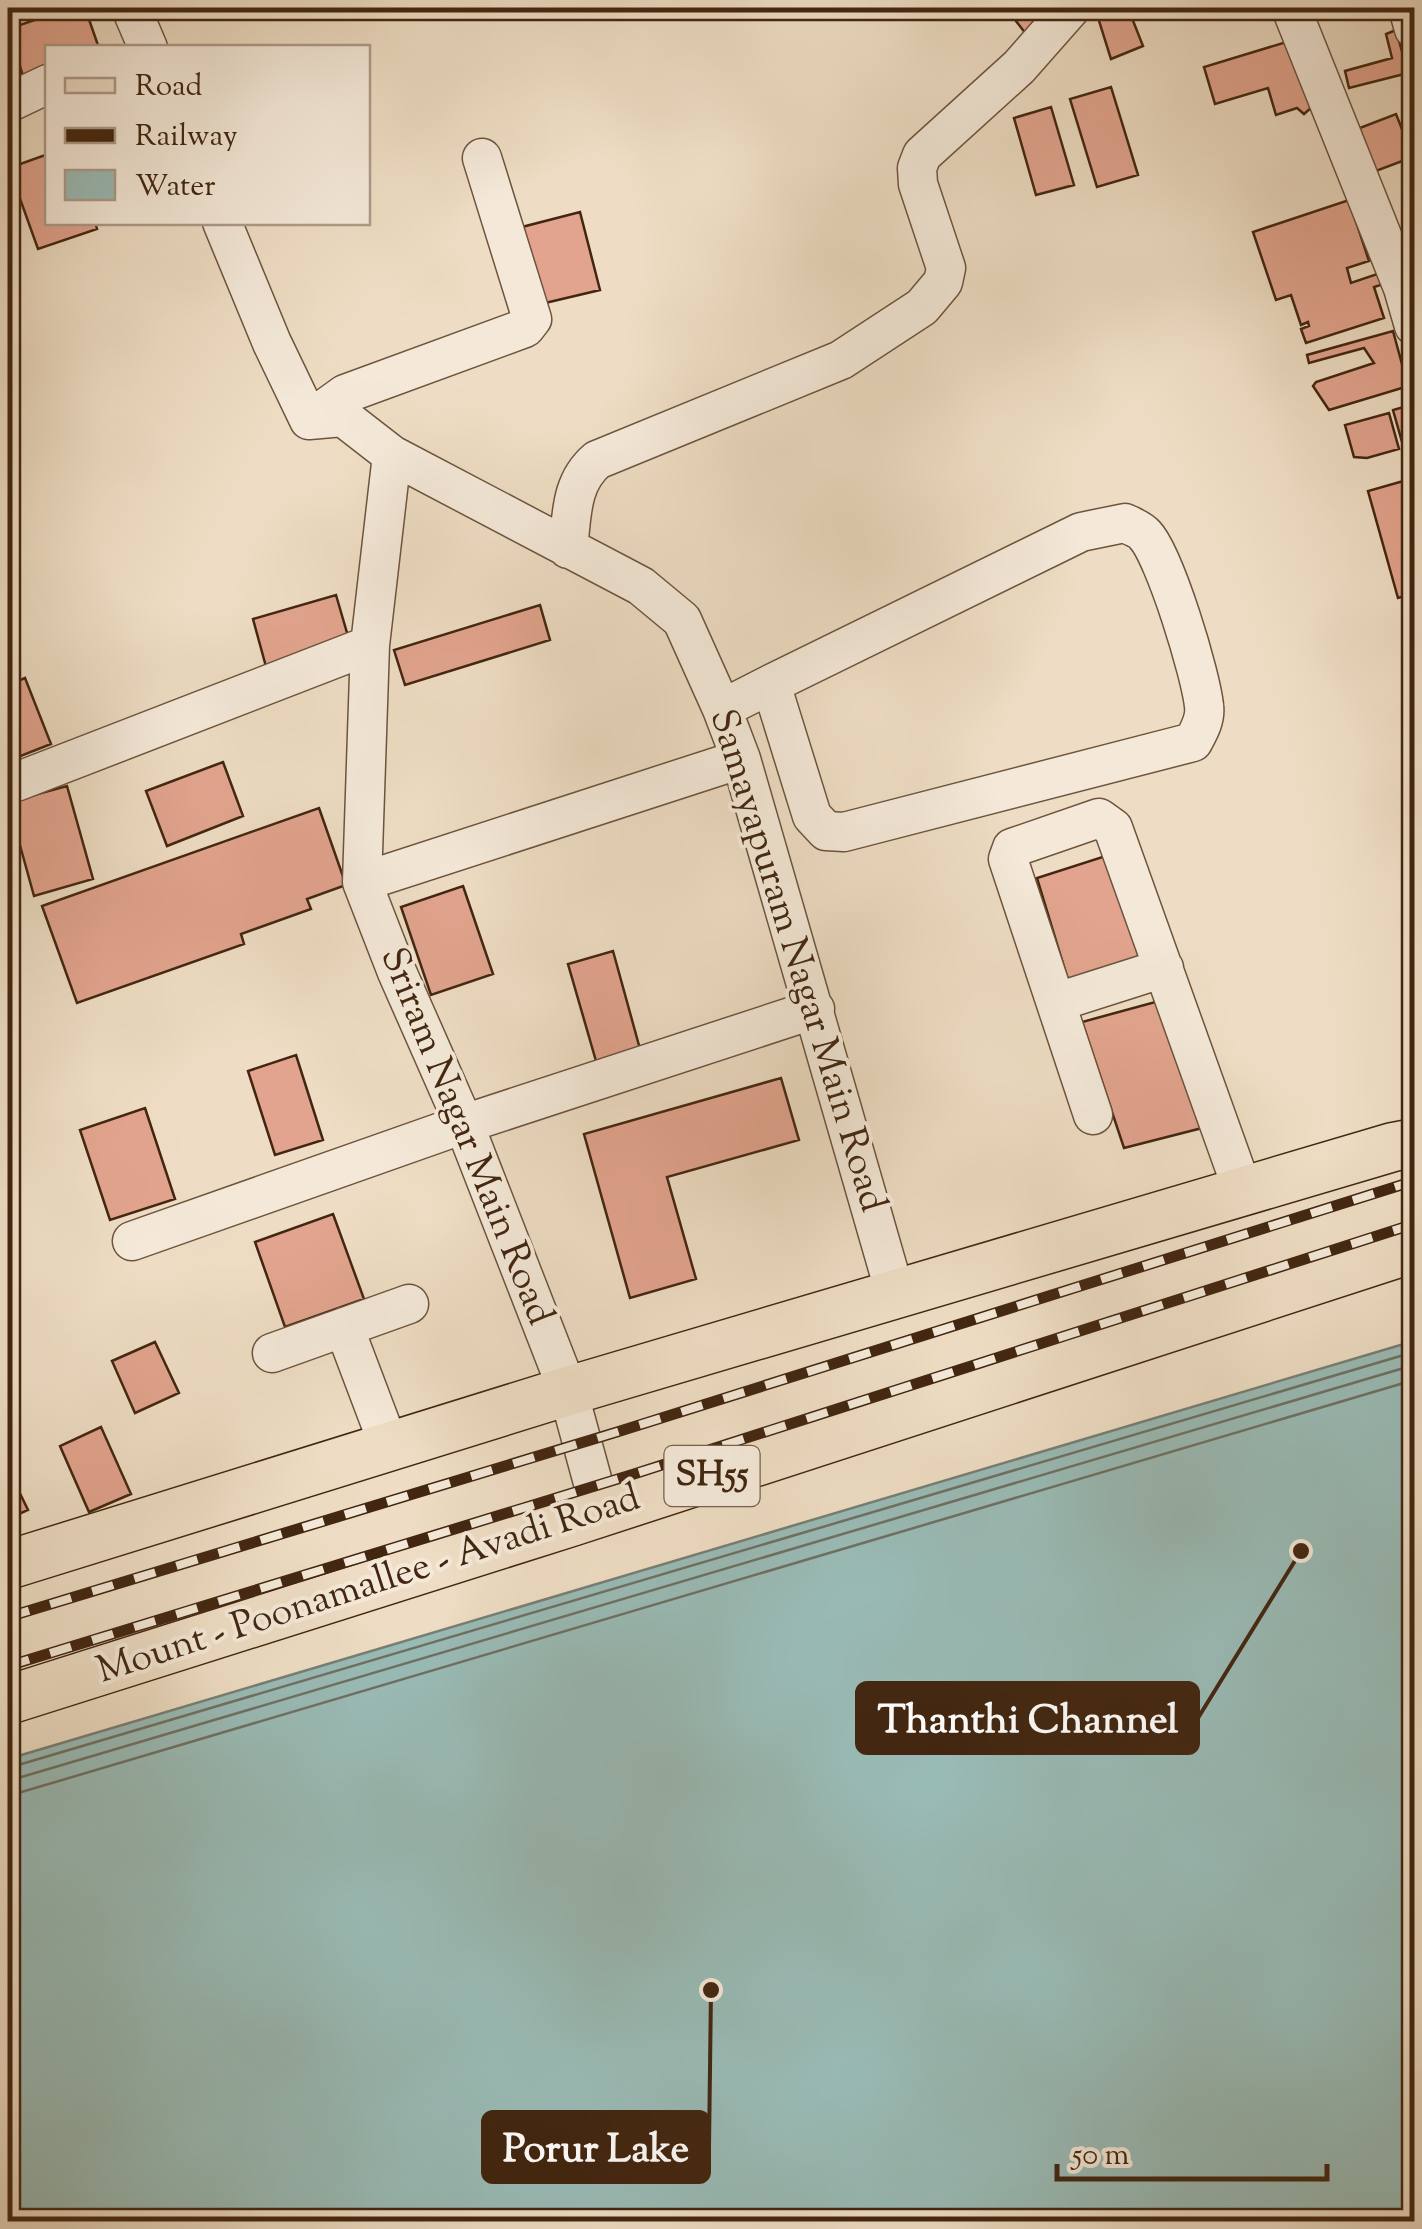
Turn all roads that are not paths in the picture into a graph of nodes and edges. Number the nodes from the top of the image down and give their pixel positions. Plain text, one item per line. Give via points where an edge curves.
1 (1071, 8) edge
2 (1291, 8) edge
3 (1408, 8) edge
4 (1414, 28) edge
5 (45, 85) edge
6 (8, 103) edge
7 (482, 158) dead end
8 (223, 225) edge
9 (1409, 286) edge
10 (1414, 326) edge
11 (309, 420) junction
12 (392, 454) junction
13 (568, 549) junction
14 (370, 645) junction
15 (771, 684) junction
16 (722, 710) junction
17 (741, 759) junction
18 (16, 782) dead end
19 (362, 882) junction
20 (1164, 968) junction
21 (1056, 1002) junction
22 (815, 1009) junction
23 (1093, 1116) dead end
24 (464, 1124) junction
25 (1414, 1144) edge
26 (1244, 1191) junction
27 (132, 1241) dead end
28 (1414, 1248) edge
29 (895, 1293) junction
30 (409, 1304) dead end
31 (344, 1327) junction
32 (272, 1353) dead end
33 (568, 1391) junction
34 (389, 1446) junction
35 (601, 1512) junction
36 (8, 1565) edge
37 (8, 1700) edge

1 - 13 street via 1019,68 922,155 918,184 946,268 937,291 841,360 597,460 577,484
2 - 9 street
3 - 4 street
5 - 6 street
7 - 11 street via 532,319 525,328 344,394
8 - 11 street
9 - 10 street
11 - 12 street, Samayapuram Nagar Main Road via 342,417
12 - 13 street, Samayapuram Nagar Main Road
12 - 14 street
13 - 16 street, Samayapuram Nagar Main Road via 641,586 682,620
14 - 18 street
14 - 19 street
15 - 15 street via 1081,532 1125,522 1145,535 1167,578 1205,708 1193,742 844,832 826,831 812,816
15 - 16 street
16 - 17 street, Samayapuram Nagar Main Road
17 - 19 street
17 - 22 street, Samayapuram Nagar Main Road
19 - 24 street, Sriram Nagar Main Road
20 - 21 street
20 - 21 street via 1113,828 1099,818 1008,853
20 - 26 street
21 - 23 street
22 - 24 street
22 - 29 street, Samayapuram Nagar Main Road
24 - 27 street
24 - 33 street, Sriram Nagar Main Road
25 - 26 main road
26 - 29 main road
28 - 35 main road, Mount - Poonamallee - Avadi Road / SH55
29 - 33 main road
30 - 31 street
31 - 32 street
31 - 34 street
33 - 34 main road
33 - 35 street, Sriram Nagar Main Road
34 - 36 main road
35 - 37 main road, Mount - Poonamallee - Avadi Road / SH55

